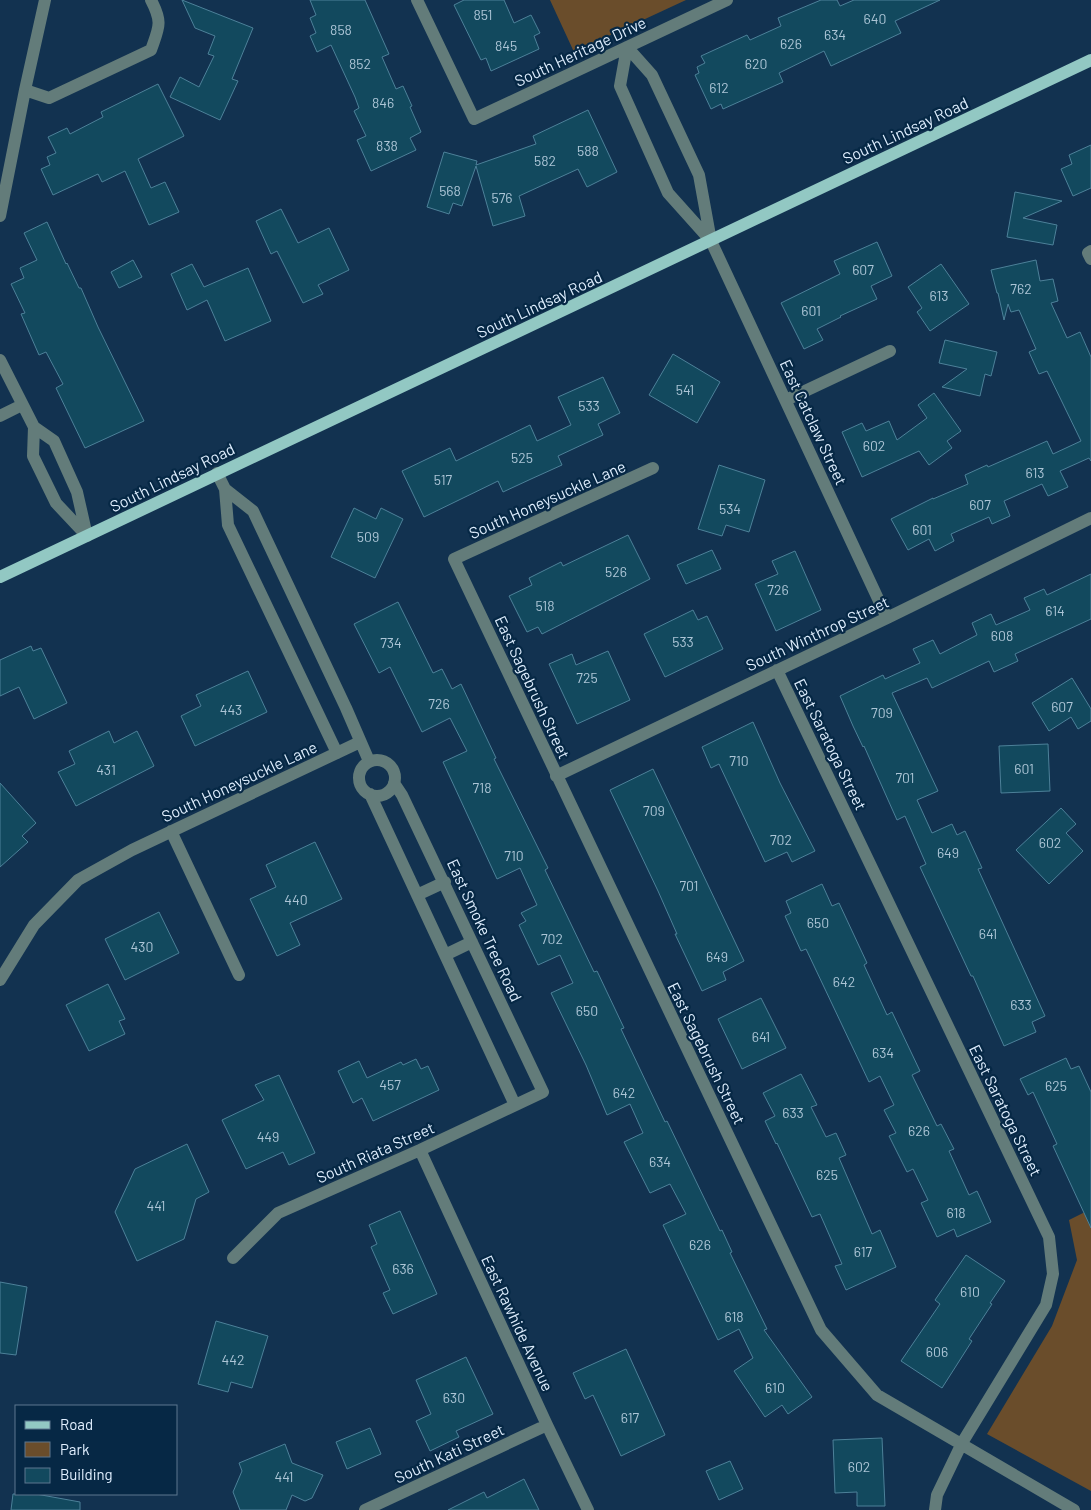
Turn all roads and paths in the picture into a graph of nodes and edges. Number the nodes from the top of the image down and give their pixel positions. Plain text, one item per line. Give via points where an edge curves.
1 (45, 0) edge
2 (151, 0) edge
3 (417, 0) edge
4 (727, 0) edge
5 (627, 47) junction
6 (1091, 60) edge
7 (25, 90) junction
8 (0, 216) edge
9 (711, 241) junction
10 (890, 351) dead end
11 (0, 360) edge
12 (786, 400) junction
13 (22, 405) junction
14 (0, 416) edge
15 (34, 427) junction
16 (654, 468) dead end
17 (217, 474) junction
18 (225, 489) junction
19 (1091, 518) edge
20 (86, 536) junction
21 (454, 559) joint
22 (0, 577) edge
23 (887, 618) junction
24 (777, 670) junction
25 (360, 742) junction
26 (337, 753) junction
27 (370, 762) junction
28 (556, 776) junction
29 (394, 783) junction
30 (370, 794) junction
31 (171, 831) junction
32 (445, 882) junction
33 (417, 895) junction
34 (472, 942) junction
35 (445, 955) junction
36 (239, 975) dead end
37 (0, 980) edge
38 (543, 1092) joint
39 (515, 1105) junction
40 (420, 1150) junction
41 (233, 1258) dead end
42 (547, 1425) junction
43 (962, 1443) junction
44 (365, 1510) edge
45 (588, 1510) edge
46 (935, 1510) edge
47 (1074, 1510) edge

1 - 7 street
2 - 7 street via 159,15 159,29 151,50 48,98
3 - 5 street, South Heritage Drive via 474,119
4 - 5 street, South Heritage Drive
5 - 9 street, East Catclaw Street via 652,74 699,175
5 - 9 street, East Catclaw Street via 620,86 668,193
6 - 9 main road, South Lindsay Road
7 - 8 street
9 - 12 street, East Catclaw Street
9 - 17 main road, South Lindsay Road
10 - 12 street
11 - 13 street
12 - 23 street, East Catclaw Street
13 - 14 street
13 - 15 street
15 - 20 street via 54,441 77,492
15 - 20 street via 33,456 56,503
16 - 21 street, South Honeysuckle Lane
17 - 18 street
17 - 20 main road, South Lindsay Road
18 - 25 street via 253,511
18 - 26 street via 228,525
19 - 23 street, South Winthrop Street
20 - 22 main road, South Lindsay Road
21 - 28 street, East Sagebrush Street
23 - 24 street, South Winthrop Street
24 - 28 street, South Winthrop Street
24 - 43 street, East Saratoga Street via 1049,1237 1053,1274 1046,1305
25 - 26 street, South Honeysuckle Lane
25 - 27 street
26 - 31 street, South Honeysuckle Lane
27 - 29 street via 386,762 394,771
27 - 30 street via 364,765 359,775 361,786
28 - 43 street, East Sagebrush Street via 821,1330 877,1394
29 - 30 street via 382,795
29 - 32 street, East Smoke Tree Road
30 - 33 street
31 - 36 street
31 - 37 street, South Honeysuckle Lane via 78,880 34,925
32 - 33 street
32 - 34 street, East Smoke Tree Road
33 - 35 street
34 - 35 street
34 - 38 street, East Smoke Tree Road
35 - 39 street
38 - 39 street, South Riata Street
39 - 40 street, South Riata Street
40 - 41 street, South Riata Street via 278,1213
40 - 42 street, East Rawhide Avenue
42 - 44 street, South Kati Street
42 - 45 street, East Rawhide Avenue
43 - 46 street via 937,1495
43 - 47 street

